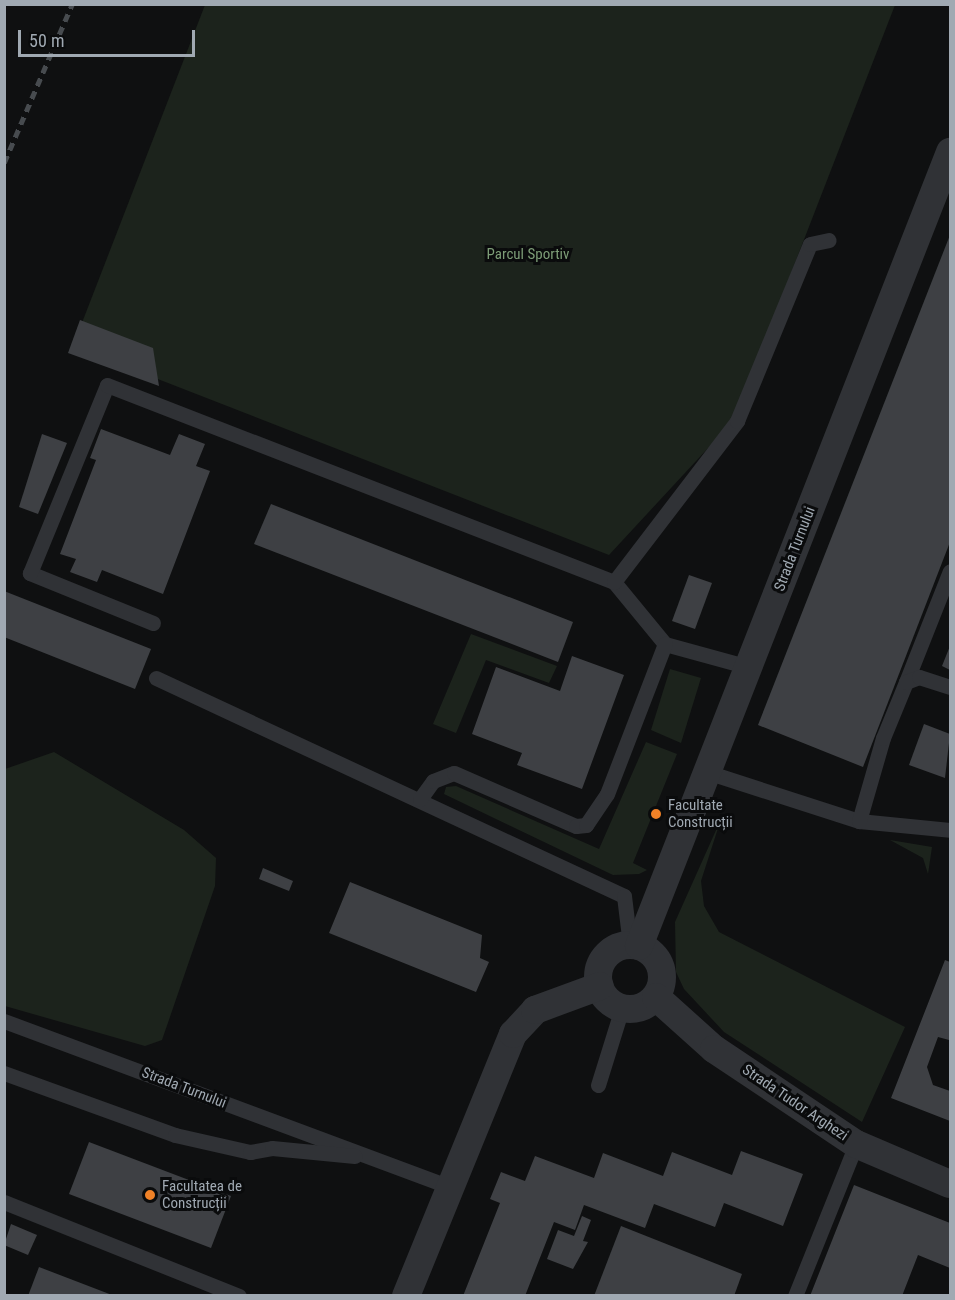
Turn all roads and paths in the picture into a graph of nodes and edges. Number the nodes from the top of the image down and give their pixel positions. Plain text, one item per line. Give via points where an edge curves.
1 (951, 152) edge
2 (829, 240) dead end
3 (951, 571) edge
4 (614, 582) junction
5 (153, 623) dead end
6 (665, 644) junction
7 (749, 667) junction
8 (156, 678) dead end
9 (906, 682) junction
10 (951, 687) edge
11 (707, 772) junction
12 (420, 799) junction
13 (859, 821) junction
14 (951, 830) edge
15 (635, 946) junction
16 (600, 986) junction
17 (656, 997) junction
18 (622, 1008) junction
19 (4, 1021) edge
20 (4, 1073) edge
21 (598, 1085) dead end
22 (856, 1144) junction
23 (364, 1156) junction
24 (951, 1184) edge
25 (448, 1186) junction
26 (4, 1202) edge
27 (239, 1296) edge
28 (406, 1296) edge
29 (795, 1296) edge

1 - 7 street, Strada Turnului
2 - 4 lane via 810,244 736,421
3 - 9 lane
4 - 5 lane via 107,384 30,573
4 - 6 lane
6 - 7 lane
6 - 12 lane via 607,794 586,825 576,826 454,773 433,781
7 - 11 street, Strada Turnului
8 - 12 lane
9 - 10 lane via 919,677
9 - 13 lane
11 - 13 lane
11 - 15 street, Strada Turnului
12 - 15 lane via 624,896
13 - 14 lane
15 - 16 street via 604,958
15 - 17 street via 661,967
16 - 18 street
16 - 25 street via 535,1010 513,1034
17 - 18 street via 637,1008
17 - 22 street, Strada Tudor Arghezi via 714,1049
18 - 21 lane
19 - 23 lane, Strada Turnului
20 - 23 lane, Strada Turnului via 175,1135 250,1152 272,1148
22 - 24 street, Strada Tudor Arghezi
22 - 29 lane
23 - 25 lane, Strada Turnului
25 - 28 street
26 - 27 lane

